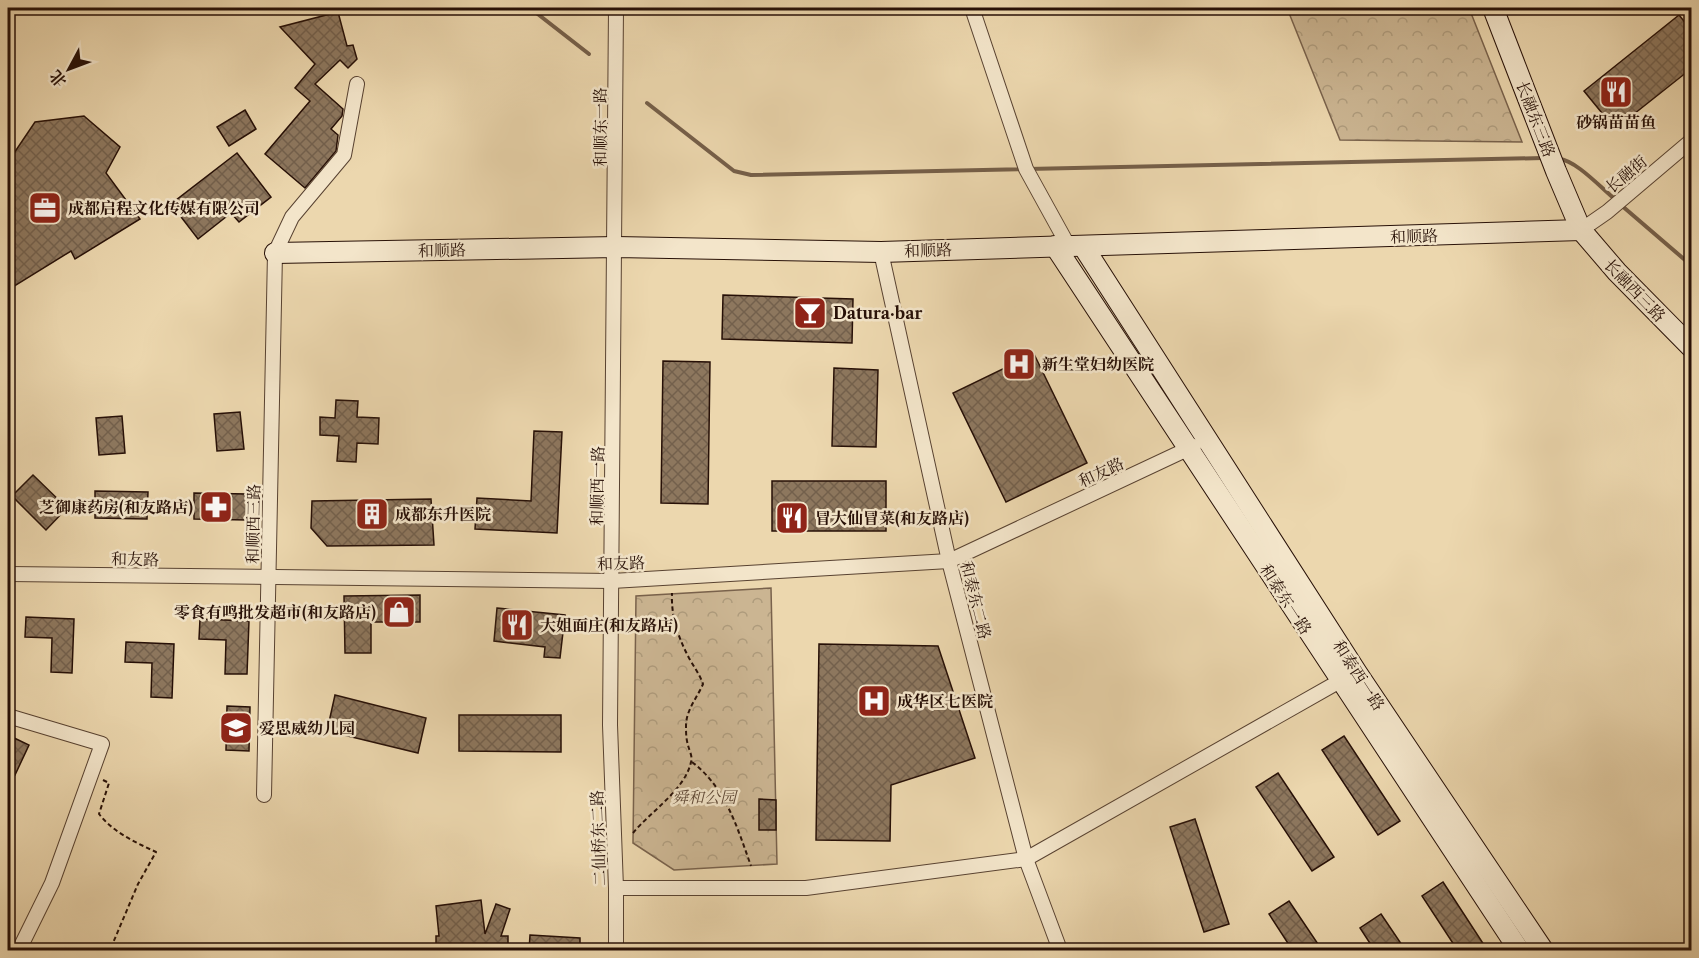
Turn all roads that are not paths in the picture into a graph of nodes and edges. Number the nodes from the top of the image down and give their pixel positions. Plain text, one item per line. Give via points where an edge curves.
1 (616, 8) edge
2 (972, 8) edge
3 (1493, 8) edge
4 (357, 84) dead end
5 (1692, 140) edge
6 (1581, 230) junction
7 (1069, 246) junction
8 (616, 247) junction
9 (881, 252) junction
10 (275, 253) junction
11 (1692, 348) edge
12 (1206, 438) junction
13 (1188, 450) junction
14 (949, 561) junction
15 (8, 574) edge
16 (268, 577) junction
17 (612, 581) junction
18 (1349, 676) junction
19 (8, 716) edge
20 (610, 724) joint
21 (264, 795) dead end
22 (1026, 859) junction
23 (616, 888) junction
24 (19, 951) edge
25 (616, 951) edge
26 (1060, 951) edge
27 (1518, 951) edge
28 (1543, 951) edge

1 - 8 street, 和顺东一路
2 - 7 street via 1026,169
3 - 6 street, 长融东三路
4 - 10 street via 344,155 292,217
5 - 6 street, 长融街
6 - 7 street, 和顺路
6 - 11 street, 长融西三路
7 - 9 street, 和顺路
7 - 12 street, 和泰西一路
7 - 13 street, 和泰东一路
8 - 9 street, 和顺路
8 - 10 street, 和顺路
8 - 17 street, 和顺西一路
9 - 14 street, 和泰东二路
10 - 16 street, 和顺西三路
12 - 13 street, 和友路
12 - 18 street, 和泰西一路
13 - 14 street, 和友路
13 - 18 street, 和泰东一路
14 - 17 street, 和友路
14 - 22 street, 和泰东二路
15 - 16 street, 和友路
16 - 17 street, 和友路
16 - 21 street, 和顺西三路
17 - 20 street, 和顺西一路
18 - 22 street
18 - 27 street, 和泰东一路
18 - 28 street, 和泰西一路
19 - 24 street via 102,744 52,883
20 - 23 street, 二仙桥东二路
22 - 23 street via 806,888
22 - 26 street, 和泰东二路
23 - 25 street, 二仙桥东二路

